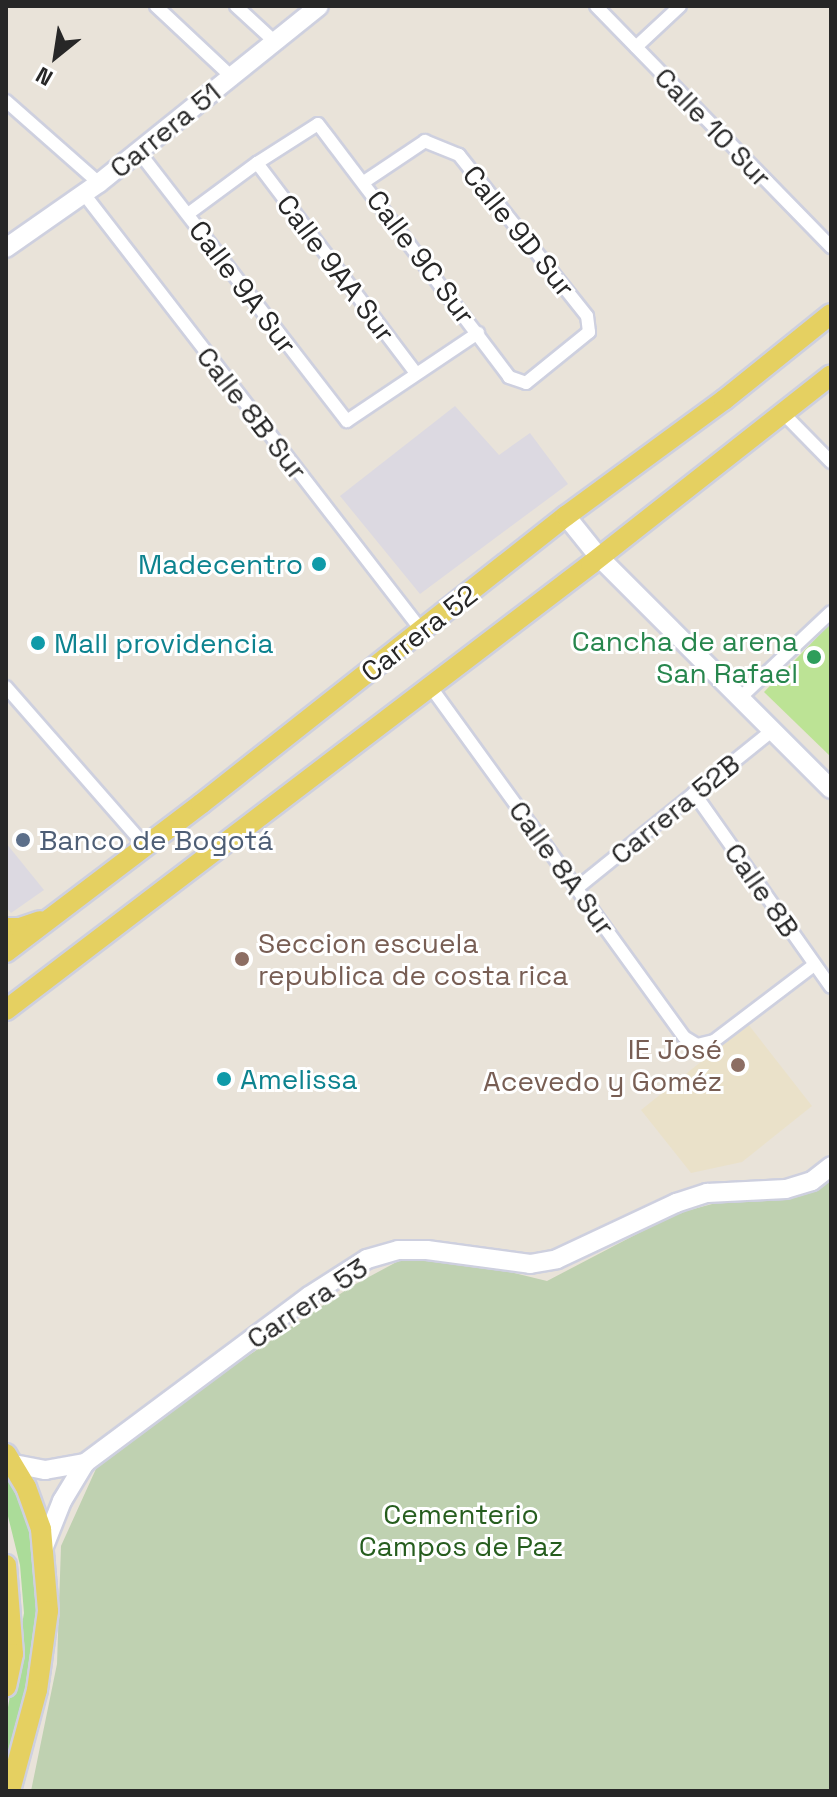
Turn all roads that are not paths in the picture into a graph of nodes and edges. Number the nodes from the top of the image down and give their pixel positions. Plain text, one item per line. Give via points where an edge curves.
1 (156, 6) edge
2 (236, 6) edge
3 (319, 6) edge
4 (596, 6) edge
5 (680, 6) edge
6 (275, 42) junction
7 (636, 47) junction
8 (232, 77) junction
9 (6, 101) edge
10 (139, 152) junction
11 (257, 163) junction
12 (364, 182) junction
13 (92, 189) junction
14 (188, 214) junction
15 (831, 247) edge
16 (6, 248) edge
17 (831, 314) edge
18 (478, 333) junction
19 (416, 373) junction
20 (831, 375) edge
21 (526, 383) joint
22 (782, 412) junction
23 (831, 462) edge
24 (566, 516) junction
25 (599, 557) junction
26 (831, 612) edge
27 (422, 631) junction
28 (430, 686) junction
29 (6, 687) edge
30 (742, 696) junction
31 (773, 730) junction
32 (831, 789) edge
33 (694, 793) junction
34 (145, 846) junction
35 (577, 888) junction
36 (55, 915) junction
37 (6, 928) edge
38 (6, 952) edge
39 (814, 965) junction
40 (831, 987) edge
41 (6, 1010) edge
42 (831, 1166) edge
43 (6, 1442) edge
44 (10, 1459) edge
45 (85, 1463) junction
46 (43, 1549) junction
47 (6, 1565) edge
48 (6, 1686) edge
49 (10, 1791) edge

1 - 8 street
2 - 6 street
3 - 6 street, Carrera 51
4 - 7 street, Calle 10 Sur
5 - 7 street
6 - 8 street, Carrera 51
7 - 15 street, Calle 10 Sur
8 - 10 street, Carrera 51
9 - 13 street, Calle 8B Sur
10 - 13 street, Carrera 51
10 - 14 street, Calle 9A Sur
11 - 12 street, Calle 9C Sur via 318,124
11 - 14 street
11 - 19 street, Calle 9AA Sur
12 - 18 street, Calle 9C Sur
12 - 21 street, Calle 9D Sur via 425,141 459,155 486,186 587,316 589,332
13 - 16 street, Carrera 51
13 - 27 street, Calle 8B Sur
14 - 19 street, Calle 9A Sur via 347,421
17 - 24 main road, Carrera 52
18 - 19 street
18 - 21 street, Calle 9C Sur via 509,377
20 - 22 main road, Carrera 52
22 - 23 street
22 - 25 main road, Carrera 52
24 - 25 street
24 - 27 main road, Carrera 52
25 - 28 main road, Carrera 52
25 - 30 street
26 - 30 street
27 - 34 main road, Carrera 52
28 - 35 street, Calle 8A Sur
28 - 41 main road, Carrera 52
29 - 34 street
30 - 31 street
31 - 32 street
31 - 33 street, Carrera 52B
33 - 35 street, Carrera 52B
33 - 39 street, Calle 8B
34 - 36 main road, Carrera 52
35 - 39 street, Calle 8A Sur via 684,1037 697,1045 714,1041
36 - 37 main road
36 - 38 main road, Carrera 52
39 - 40 street, Calle 8B
42 - 45 street, Carrera 53 via 812,1181 786,1189 707,1193 676,1203 557,1259 530,1264 427,1250 398,1250 367,1259 309,1296
43 - 44 main road
44 - 45 street, Carrera 53 via 45,1470
44 - 46 main road via 33,1504
45 - 46 street, Carrera 53
46 - 49 main road via 48,1611 44,1653
47 - 48 main road via 13,1654

